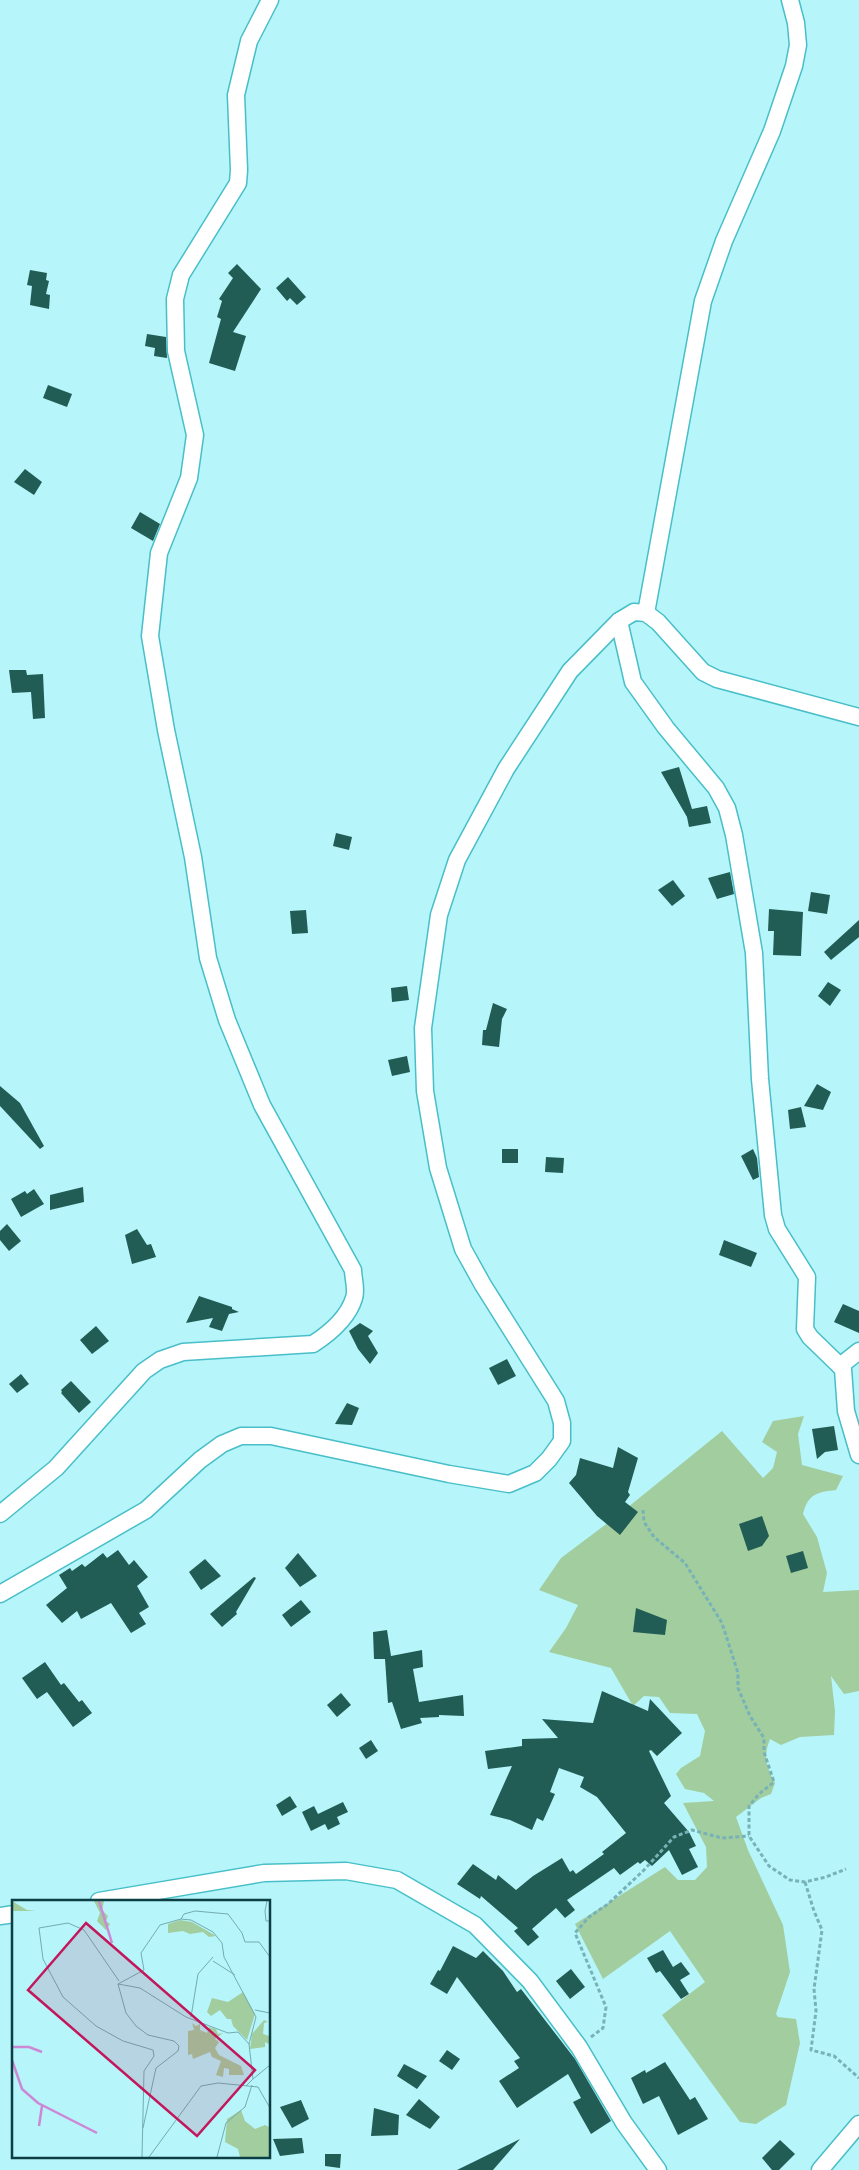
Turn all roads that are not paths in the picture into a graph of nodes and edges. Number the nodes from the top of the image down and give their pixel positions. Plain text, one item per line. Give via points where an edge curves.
1 (270, 0) edge
2 (790, 0) edge
3 (646, 613) junction
4 (619, 621) junction
5 (859, 717) edge
6 (859, 1351) edge
7 (840, 1366) junction
8 (859, 1455) edge
9 (0, 1514) edge
10 (0, 1594) edge
11 (105, 1900) edge
12 (859, 2124) edge
13 (658, 2170) edge
14 (820, 2170) edge

1 - 9 street via 249,40 236,96 238,183 181,275 175,299 176,352 194,435 189,478 159,553 150,636 193,857 208,958 227,1020 262,1105 352,1270 355,1296 346,1316 313,1344 183,1352 160,1360 144,1371 56,1468
2 - 3 street via 798,45 794,66 772,131 724,241 703,301
3 - 4 street via 634,612
3 - 5 street via 703,672
4 - 7 street via 633,682 716,788 727,808 754,953 760,1079 773,1215 777,1229 807,1277 805,1329
4 - 10 street via 570,671 506,769 456,860 439,915 423,1028 425,1091 437,1158 463,1249 482,1285 556,1401 562,1423 562,1441 535,1473 509,1484 271,1436 241,1436 222,1444 200,1460 146,1510
6 - 7 street
7 - 8 street via 843,1368 846,1412
11 - 13 street via 264,1873 346,1871 397,1880 475,1925 530,1981 579,2047 624,2123
12 - 14 street

